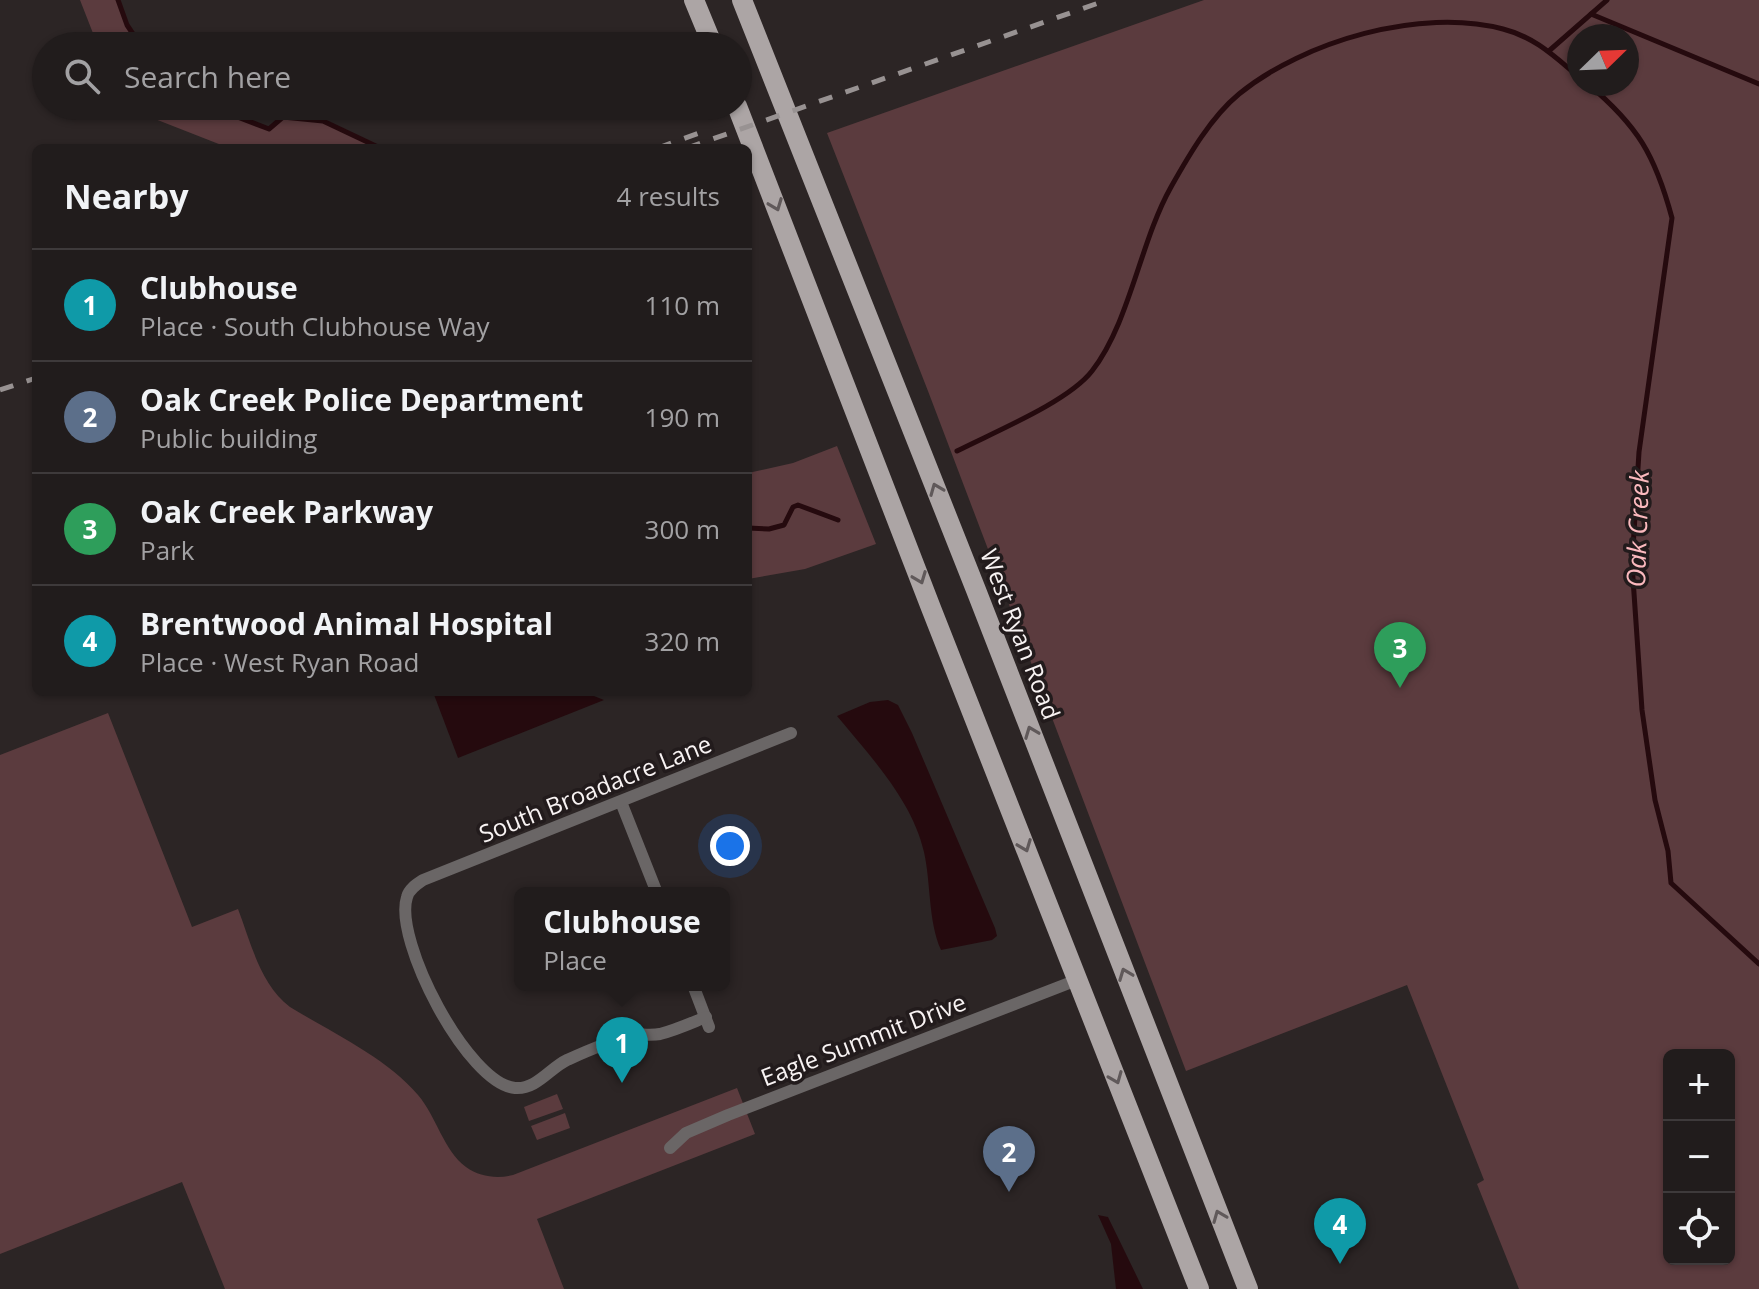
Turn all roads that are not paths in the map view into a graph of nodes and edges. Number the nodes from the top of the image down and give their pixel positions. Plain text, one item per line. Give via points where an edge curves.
1 (694, 0) edge
2 (742, 0) edge
3 (707, 32) edge
4 (742, 120) edge
5 (752, 144) edge
6 (752, 145) edge
7 (791, 733) dead end
8 (621, 802) junction
9 (655, 887) edge
10 (1077, 980) junction
11 (695, 991) edge
12 (670, 1148) dead end
13 (1199, 1289) edge
14 (1248, 1289) edge

1 - 3 main road
14 -> 2 main road, West Ryan Road
4 -> 5 main road
6 -> 10 main road
7 - 8 street, South Broadacre Lane
8 - 9 street
8 - 11 street, South Broadacre Lane via 415,885 406,912 418,964 456,1036 490,1076 507,1087 525,1088 554,1067 632,1035 659,1035 708,1022
10 - 12 street, Eagle Summit Drive via 728,1115 686,1133
10 -> 13 main road

